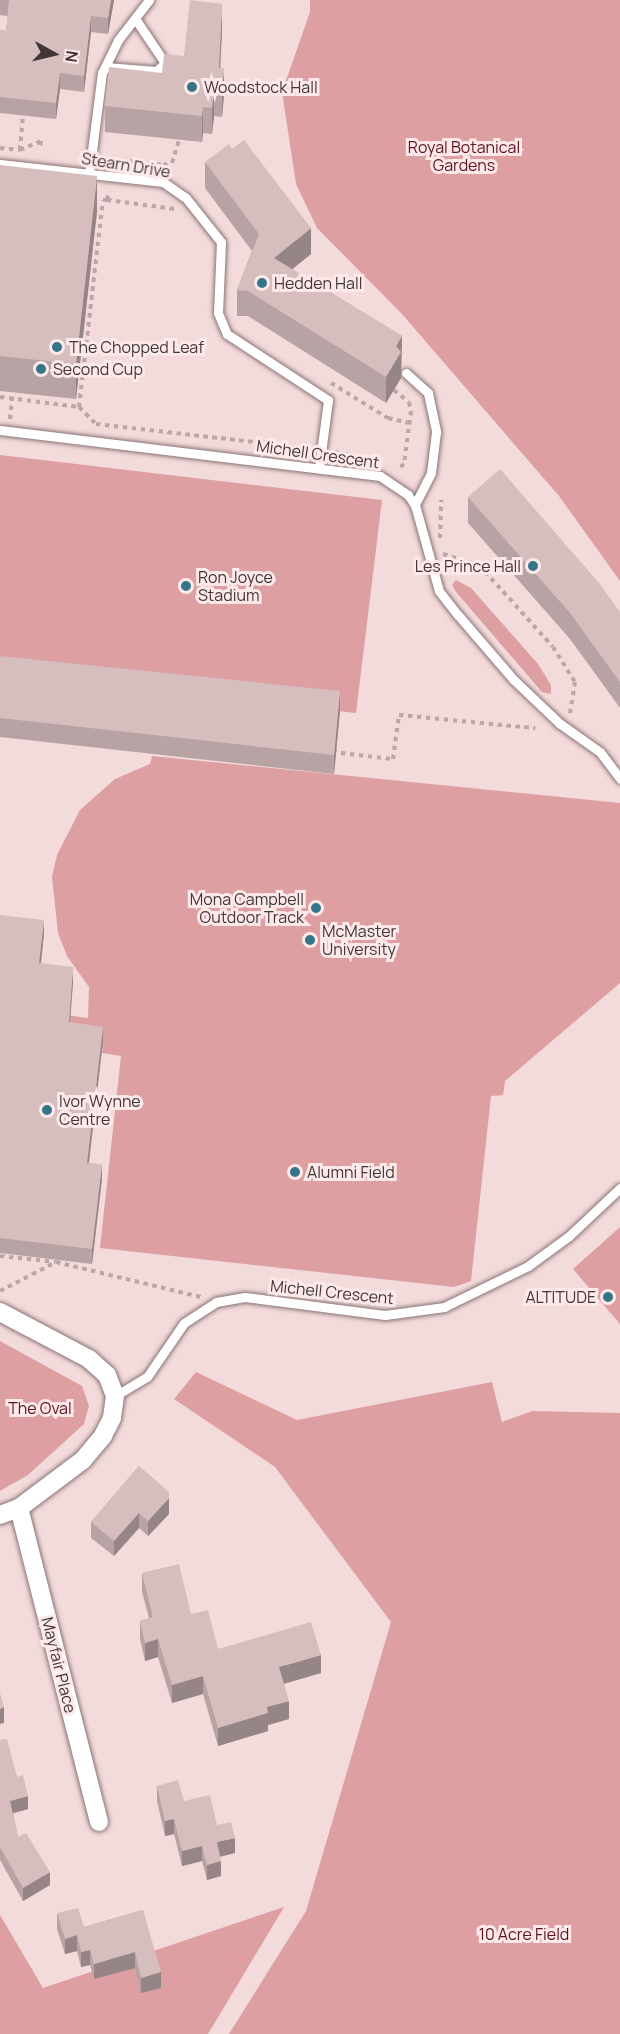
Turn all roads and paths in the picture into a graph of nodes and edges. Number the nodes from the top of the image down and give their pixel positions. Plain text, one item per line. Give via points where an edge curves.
1 (149, 0) edge
2 (136, 20) junction
3 (106, 67) junction
4 (23, 116) edge
5 (178, 140) dead end
6 (40, 147) dead end
7 (0, 148) edge
8 (20, 150) junction
9 (0, 164) edge
10 (163, 165) dead end
11 (89, 174) junction
12 (109, 191) dead end
13 (107, 201) junction
14 (199, 212) junction
15 (406, 373) dead end
16 (394, 390) edge
17 (13, 392) dead end
18 (0, 397) edge
19 (12, 399) junction
20 (79, 407) junction
21 (9, 420) dead end
22 (0, 430) edge
23 (321, 451) junction
24 (382, 463) dead end
25 (391, 466) dead end
26 (319, 468) junction
27 (441, 500) dead end
28 (415, 506) junction
29 (575, 720) dead end
30 (535, 728) dead end
31 (322, 751) edge
32 (620, 779) edge
33 (620, 1188) edge
34 (0, 1256) edge
35 (56, 1262) junction
36 (0, 1291) edge
37 (216, 1302) junction
38 (0, 1312) edge
39 (115, 1396) junction
40 (19, 1508) junction
41 (0, 1515) edge
42 (99, 1822) dead end

1 - 2 lane
2 - 3 lane via 118,40
2 - 3 lane via 165,63 156,71
3 - 11 lane
4 - 8 path
5 - 10 path via 172,163
6 - 8 path via 41,141
7 - 8 path
9 - 11 lane, Stearn Drive
11 - 14 lane, Stearn Drive via 163,183 176,188
12 - 13 path
13 - 14 path
13 - 20 path via 103,200
14 - 23 lane, Stearn Drive via 221,242 221,324 236,342 328,400
15 - 28 lane via 428,393 436,432 431,473
16 - 25 path via 409,402 411,411 404,464 399,470
17 - 19 path
18 - 19 path
19 - 20 path
19 - 21 path
20 - 23 path via 96,424
22 - 26 lane, Michell Crescent
23 - 24 path
23 - 26 lane
26 - 28 lane, Michell Crescent via 380,476 403,491
27 - 29 path via 441,552 472,561 486,571 553,647 574,682 569,708
28 - 32 lane, Michell Crescent via 439,591 514,680 559,723 600,752
30 - 31 path via 399,715 393,759
33 - 37 lane, Michell Crescent via 551,1250 468,1298 424,1311 385,1315 245,1297
34 - 35 path
35 - 36 path
35 - 37 path
37 - 39 lane, Michell Crescent via 184,1323 147,1377
38 - 39 street via 89,1359 107,1375
39 - 40 street via 112,1418 83,1460
40 - 41 street
40 - 42 street, Mayfair Place

